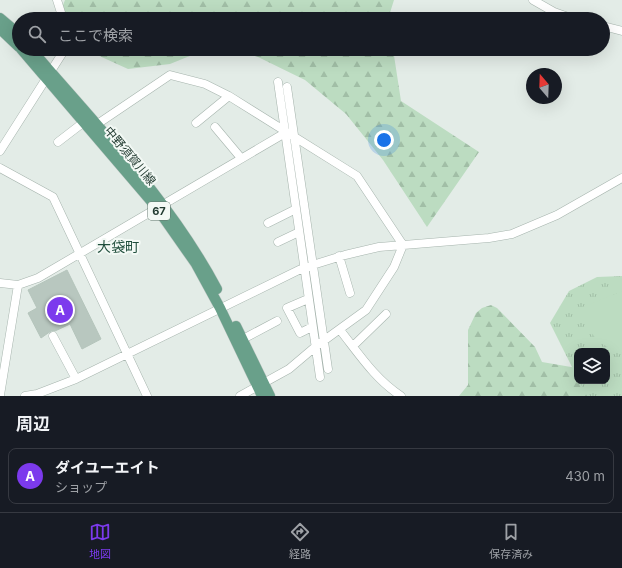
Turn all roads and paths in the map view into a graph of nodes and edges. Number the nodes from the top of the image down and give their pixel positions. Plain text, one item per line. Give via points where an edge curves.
1 (57, 0) edge
2 (533, 0) edge
3 (61, 12) edge
4 (554, 12) edge
5 (0, 18) edge
6 (0, 28) edge
7 (12, 28) edge
8 (610, 28) edge
9 (622, 31) edge
10 (12, 40) edge
11 (29, 56) edge
12 (37, 56) edge
13 (61, 56) edge
14 (49, 74) junction
15 (278, 82) dead end
16 (287, 87) dead end
17 (229, 96) junction
18 (196, 123) dead end
19 (90, 126) junction
20 (215, 127) dead end
21 (285, 133) junction
22 (295, 139) junction
23 (58, 142) dead end
24 (0, 151) edge
25 (241, 158) junction
26 (0, 168) edge
27 (622, 178) edge
28 (159, 205) junction
29 (296, 209) junction
30 (268, 223) dead end
31 (299, 232) junction
32 (278, 242) dead end
33 (403, 244) junction
34 (80, 254) junction
35 (339, 256) junction
36 (312, 265) junction
37 (304, 268) junction
38 (0, 283) edge
39 (18, 285) junction
40 (350, 294) dead end
41 (308, 299) junction
42 (223, 306) junction
43 (386, 314) dead end
44 (277, 321) dead end
45 (312, 327) junction
46 (340, 330) junction
47 (53, 336) dead end
48 (243, 339) junction
49 (324, 341) junction
50 (353, 346) junction
51 (315, 347) junction
52 (127, 354) junction
53 (328, 369) dead end
54 (320, 377) dead end
55 (76, 379) junction
56 (261, 389) edge
57 (0, 395) edge
58 (25, 396) edge
59 (147, 396) edge
60 (240, 396) edge
61 (270, 396) edge
62 (401, 396) edge

1 - 3 street
2 - 4 street
5 - 7 main road
6 - 10 main road, 中野須賀川線 / 67
8 - 9 street
11 - 14 main road, 中野須賀川線 / 67
12 - 14 main road, 中野須賀川線 / 67
13 - 14 street
14 - 19 main road, 中野須賀川線 / 67
14 - 24 street
15 - 21 street
16 - 22 street
17 - 18 street
17 - 19 street via 205,84 170,75
17 - 21 street
19 - 23 street
19 - 28 main road, 中野須賀川線 / 67
20 - 25 street
21 - 22 street
21 - 25 street
21 - 29 street
22 - 33 street via 357,176
22 - 36 street
25 - 28 street
26 - 34 street via 53,197
27 - 33 street via 557,215 512,234
28 - 34 street
28 - 42 main road, 中野須賀川線 / 67 via 191,243
29 - 30 street
29 - 31 street
31 - 32 street
31 - 37 street
33 - 35 street
33 - 46 street via 394,267 366,310
34 - 39 street via 38,278
34 - 52 street
35 - 36 street
35 - 40 street
36 - 37 street
36 - 49 street
37 - 41 street
37 - 42 street
38 - 39 street
39 - 57 street
41 - 45 street
41 - 45 street via 287,308 300,333
42 - 48 main road, 中野須賀川線 / 67
42 - 52 street
42 - 56 main road, 中野須賀川線 / 67
43 - 50 street
44 - 48 street
45 - 51 street
46 - 49 street
46 - 50 street
47 - 55 street
48 - 56 main road, 中野須賀川線 / 67
49 - 51 street
49 - 53 street
50 - 62 street via 372,372
51 - 54 street
51 - 56 street
52 - 55 street
52 - 59 street
55 - 58 street
56 - 60 street
56 - 61 main road, 中野須賀川線 / 67

